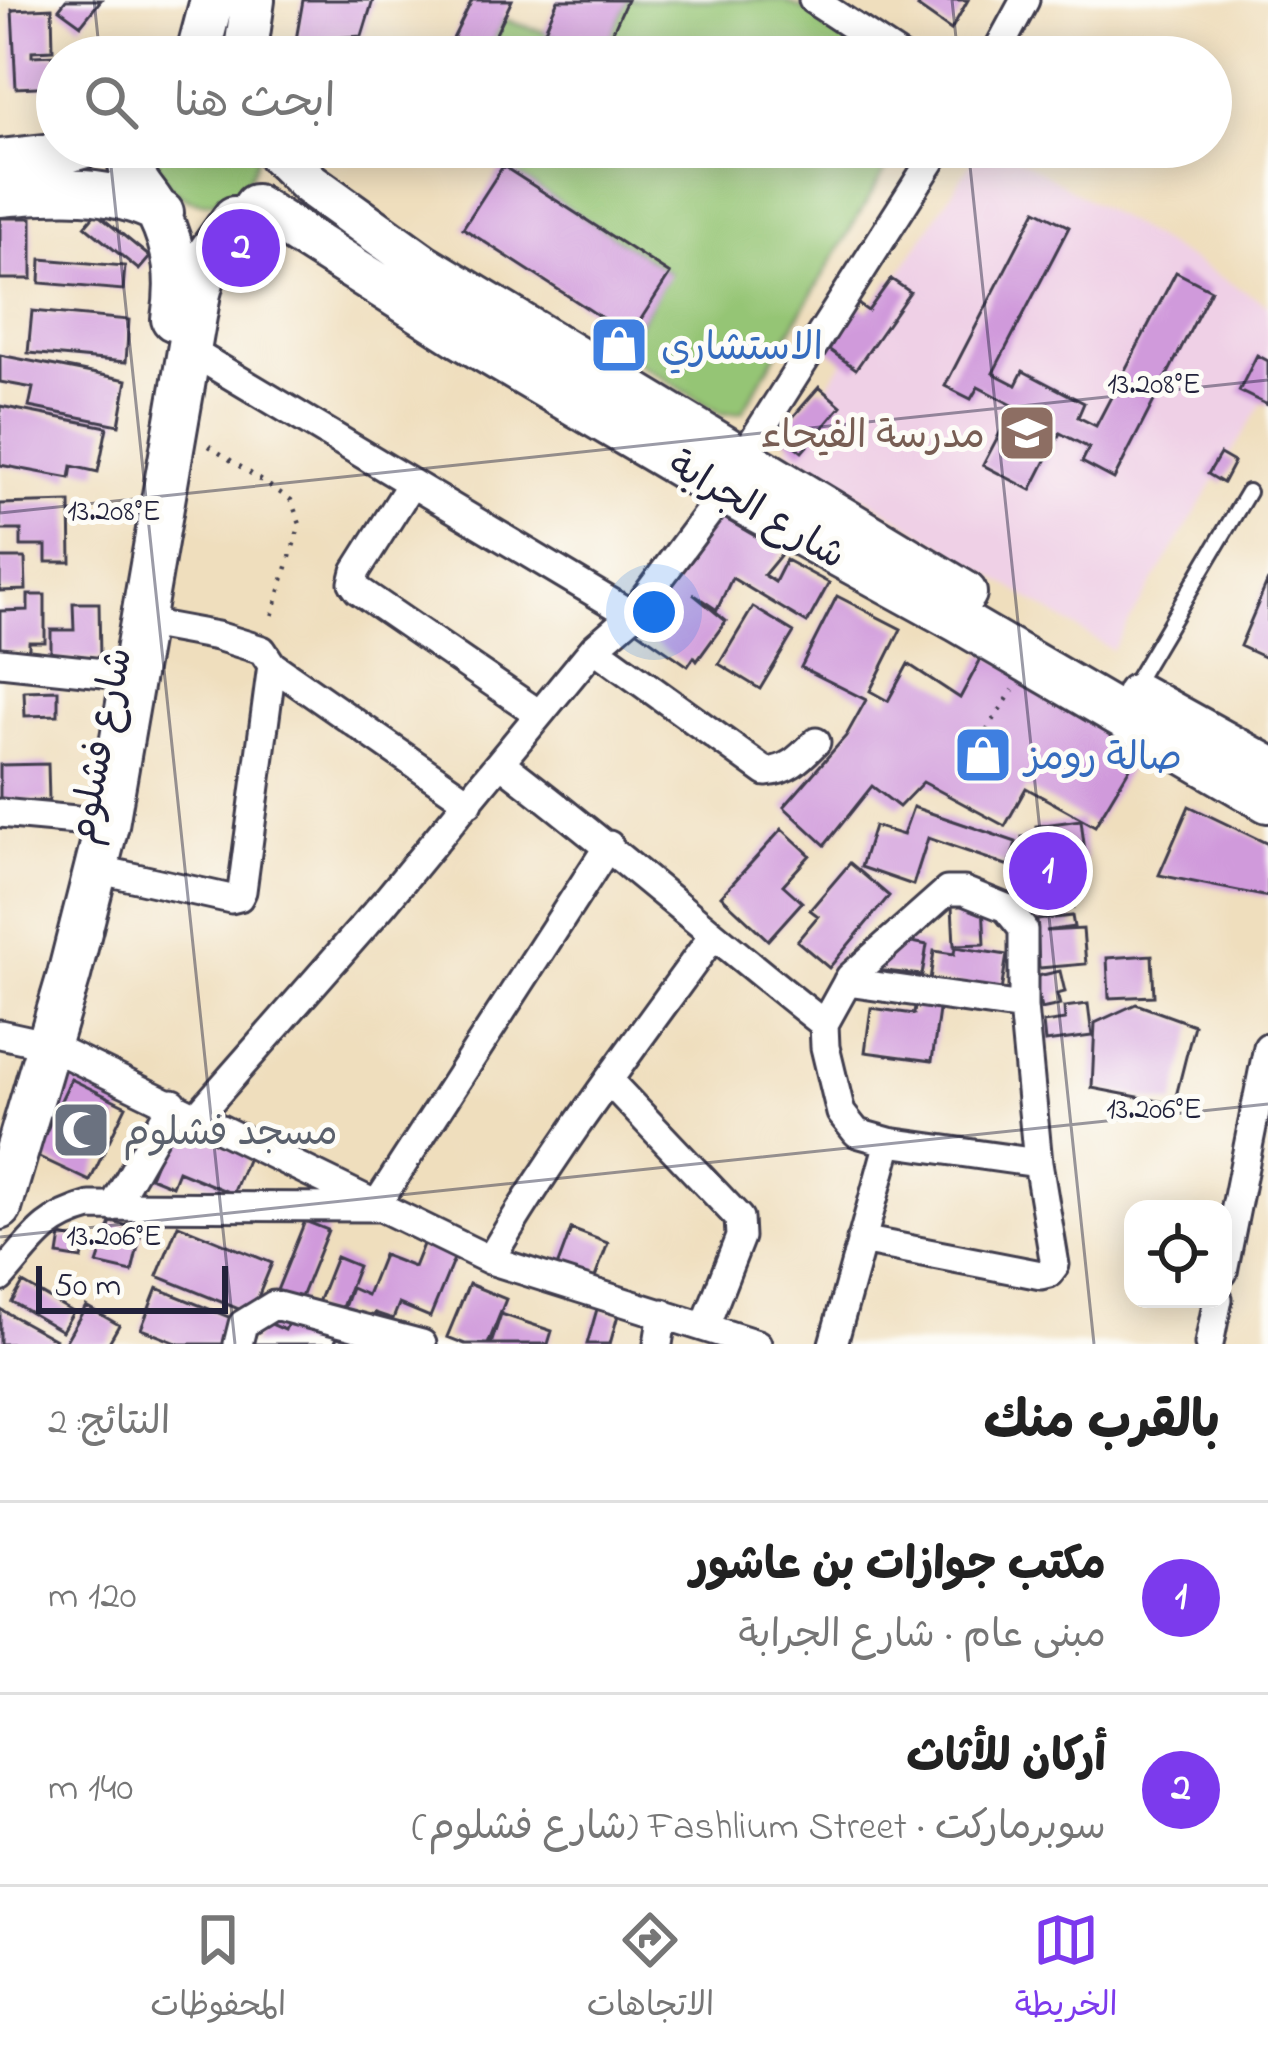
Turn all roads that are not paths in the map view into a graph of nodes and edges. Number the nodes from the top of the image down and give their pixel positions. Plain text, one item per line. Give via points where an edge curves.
1 (212, 0) edge
2 (253, 0) edge
3 (812, 0) edge
4 (1025, 0) edge
5 (202, 36) edge
6 (248, 36) edge
7 (868, 36) edge
8 (1005, 36) edge
9 (36, 157) edge
10 (0, 160) edge
11 (131, 168) edge
12 (274, 168) edge
13 (294, 168) edge
14 (927, 168) edge
15 (0, 195) edge
16 (157, 210) junction
17 (244, 212) junction
18 (176, 357) junction
19 (732, 476) junction
20 (411, 484) junction
21 (1248, 492) dead end
22 (965, 609) junction
23 (632, 615) junction
24 (141, 622) junction
25 (594, 648) junction
26 (267, 657) junction
27 (0, 662) edge
28 (112, 674) junction
29 (1130, 691) junction
30 (539, 713) junction
31 (816, 742) dead end
32 (502, 764) junction
33 (1268, 767) edge
34 (1268, 801) edge
35 (469, 802) junction
36 (0, 813) edge
37 (87, 821) junction
38 (609, 845) junction
39 (96, 869) junction
40 (712, 936) junction
41 (847, 982) junction
42 (1023, 1007) junction
43 (824, 1024) junction
44 (24, 1039) edge
45 (1268, 1047) edge
46 (609, 1081) junction
47 (185, 1109) junction
48 (0, 1116) edge
49 (889, 1142) junction
50 (1038, 1162) junction
51 (113, 1207) junction
52 (375, 1207) junction
53 (0, 1208) edge
54 (1232, 1227) edge
55 (861, 1240) junction
56 (490, 1260) junction
57 (0, 1278) edge
58 (1216, 1308) edge
59 (663, 1313) junction
60 (706, 1326) junction
61 (238, 1344) edge
62 (422, 1344) edge
63 (658, 1344) edge
64 (758, 1344) edge
65 (833, 1344) edge
66 (1209, 1344) edge

1 - 5 main road
2 - 6 main road
3 - 7 street
4 - 8 street
9 - 10 main road
11 - 16 main road
12 - 17 main road
13 - 19 main road, شارع الجرابة
14 - 19 street
15 - 16 main road via 106,193
16 - 17 main road via 193,225
16 - 18 main road via 176,260
17 - 18 main road via 210,252
17 - 19 main road, شارع الجرابة via 458,335
18 - 20 street
18 - 24 main road, شارع فشلوم
18 - 28 main road, شارع فشلوم
19 - 22 main road, شارع الجرابة
19 - 23 street
20 - 23 street
20 - 30 street via 353,583
21 - 29 lane
22 - 29 main road, شارع الجرابة
22 - 34 main road, شارع الجرابة via 1030,662
23 - 25 street
24 - 26 street via 217,636
24 - 39 main road, شارع فشلوم
25 - 30 street
25 - 31 street via 766,772 796,763
26 - 35 street
26 - 39 street via 239,897
27 - 28 street
28 - 37 main road, شارع فشلوم
29 - 33 main road, شارع الجرابة
30 - 32 street
32 - 35 street
32 - 38 street
35 - 47 street
36 - 37 street
37 - 44 main road, شارع فشلوم
38 - 40 street
38 - 52 street
39 - 44 main road, شارع فشلوم via 69,975
40 - 43 street
40 - 46 street
41 - 42 street
41 - 42 street via 944,893 964,891 1017,917 1025,942
41 - 43 street
42 - 50 street
43 - 49 street via 847,1124
44 - 47 street
44 - 48 main road, شارع فشلوم
44 - 53 main road, شارع فشلوم
45 - 54 street
46 - 56 street
46 - 60 street via 739,1218 740,1237
47 - 51 street
47 - 52 street
49 - 50 street
49 - 55 street
50 - 55 street via 1055,1257 1049,1273
51 - 52 street
51 - 57 street via 59,1215
52 - 56 street
55 - 65 street
56 - 59 street
58 - 66 street
59 - 60 street
59 - 63 street
60 - 64 street
61 - 62 street via 247,1320 274,1306

